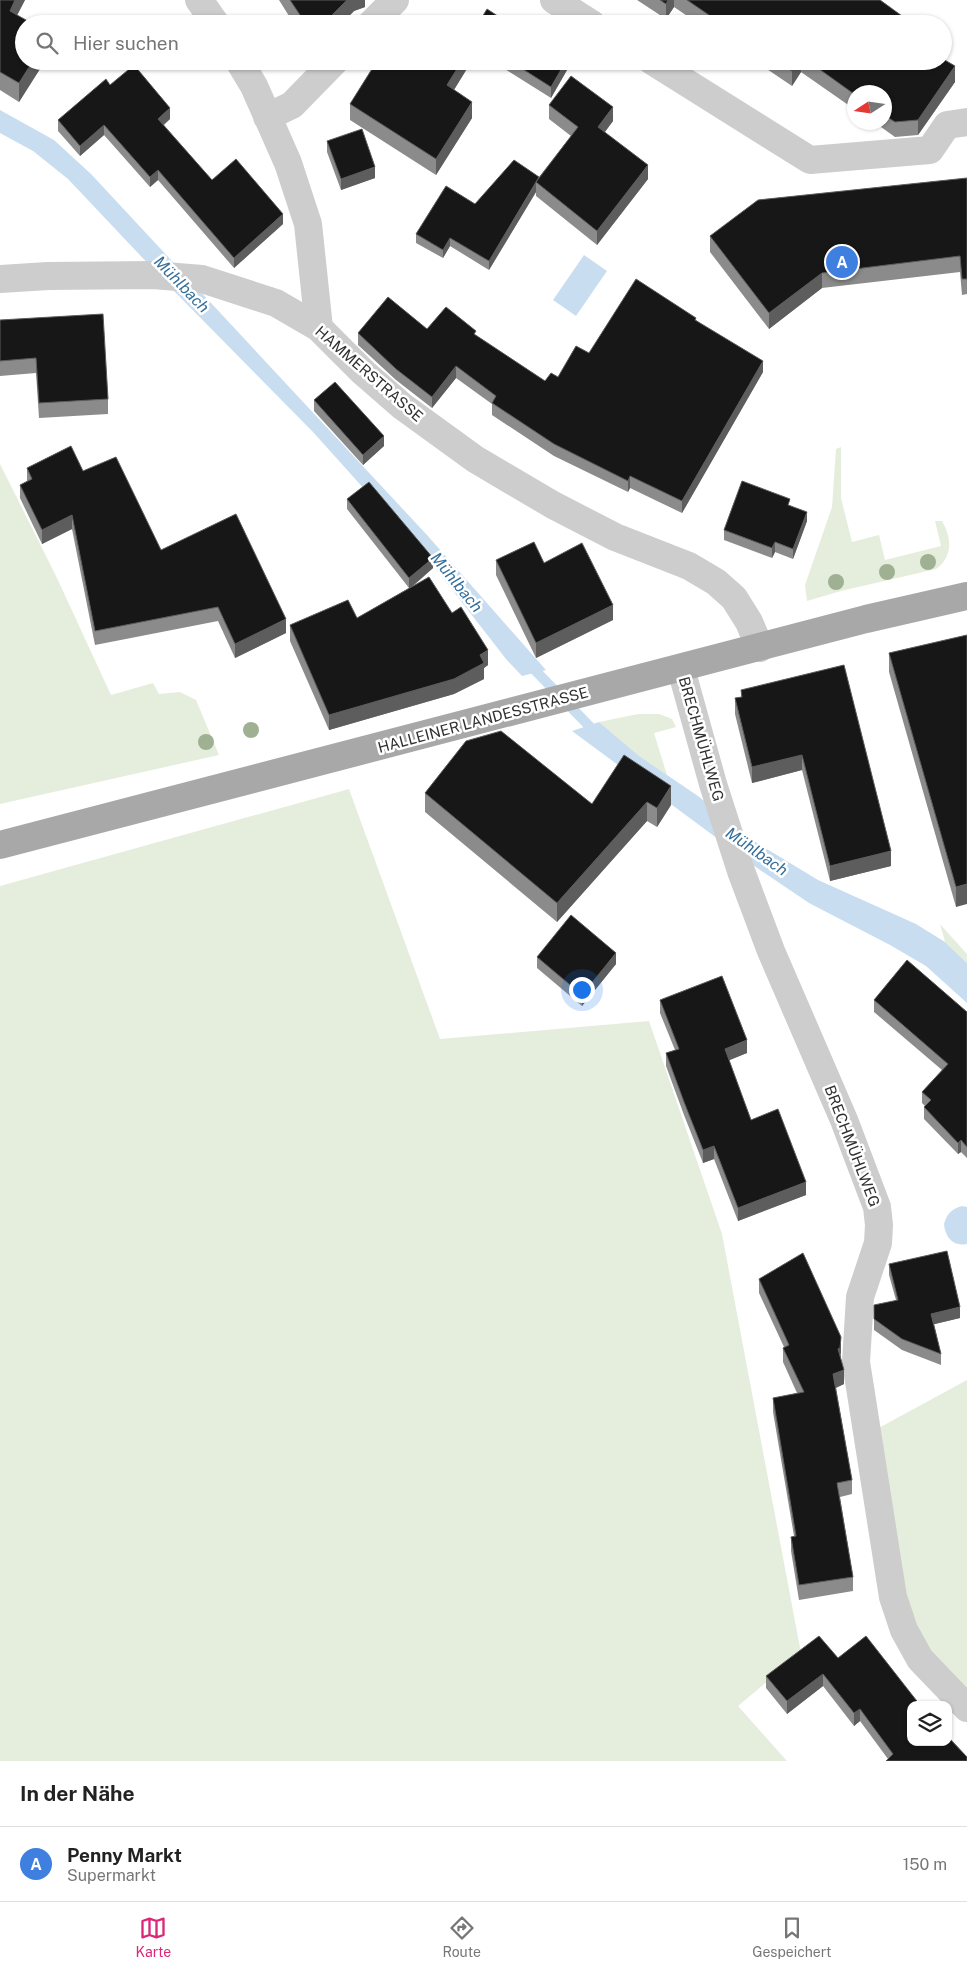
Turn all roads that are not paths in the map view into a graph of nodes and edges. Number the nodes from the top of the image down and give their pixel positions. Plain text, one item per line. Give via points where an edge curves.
1 (199, 0) edge
2 (395, 0) edge
3 (554, 0) edge
4 (210, 15) edge
5 (380, 15) edge
6 (578, 15) edge
7 (244, 70) edge
8 (326, 70) edge
9 (666, 70) edge
10 (267, 117) junction
11 (967, 122) edge
12 (0, 279) edge
13 (319, 328) junction
14 (967, 596) edge
15 (760, 648) junction
16 (681, 669) junction
17 (0, 845) edge
18 (967, 1708) edge

1 - 4 street
2 - 5 street
3 - 6 street
7 - 10 street
8 - 10 street via 292,105
9 - 11 street via 810,160 930,150 947,125
10 - 13 street via 288,162 308,224
12 - 13 street, HAMMERSTRASSE via 153,276 202,279 276,303
13 - 15 street, HAMMERSTRASSE via 402,406 476,459 553,505 615,536 689,566 716,582 734,598
14 - 15 main road, HALLEINER LANDESSTRASSE
15 - 16 main road, HALLEINER LANDESSTRASSE
16 - 17 main road, HALLEINER LANDESSTRASSE
16 - 18 street, BRECHMÜHLWEG via 713,784 771,951 841,1112 877,1208 878,1243 860,1297 856,1362 893,1598 904,1630 920,1659

